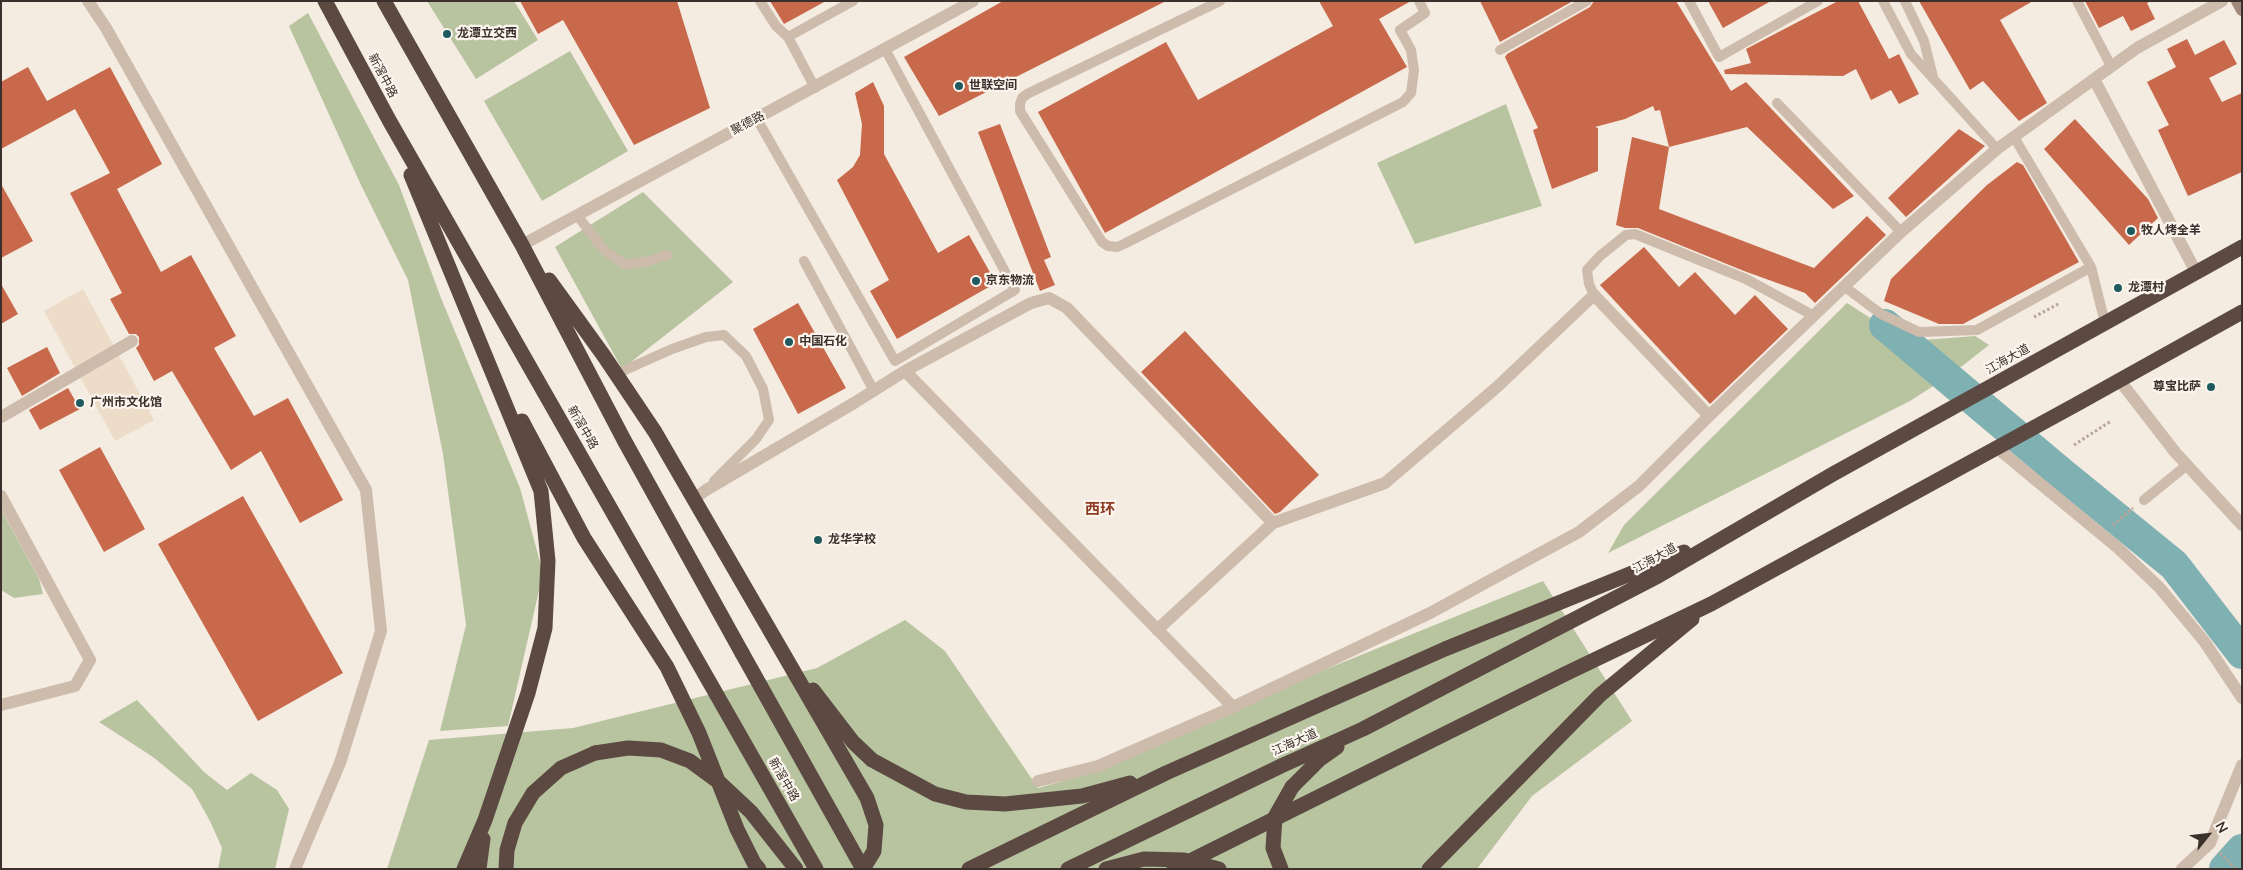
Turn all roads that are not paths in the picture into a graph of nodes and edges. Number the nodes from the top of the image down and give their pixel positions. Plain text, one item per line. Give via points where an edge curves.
1 (88, 1) edge
2 (325, 1) edge
3 (384, 1) edge
4 (760, 1) edge
5 (853, 1) edge
6 (973, 1) edge
7 (1220, 1) edge
8 (1419, 1) edge
9 (1587, 1) edge
10 (1689, 1) edge
11 (1818, 1) edge
12 (1883, 1) edge
13 (1905, 1) edge
14 (2077, 1) edge
15 (2222, 1) edge
16 (2237, 1) edge
17 (2242, 10) edge
18 (788, 37) junction
19 (885, 49) junction
20 (1500, 50) dead end
21 (2111, 66) junction
22 (2094, 79) junction
23 (1933, 80) junction
24 (814, 88) junction
25 (1777, 103) dead end
26 (758, 119) junction
27 (389, 120) junction
28 (2014, 137) junction
29 (1997, 148) junction
30 (577, 215) junction
31 (1901, 232) junction
32 (522, 244) junction
33 (2242, 247) edge
34 (667, 255) dead end
35 (804, 261) dead end
36 (2091, 267) junction
37 (2196, 272) junction
38 (1845, 287) junction
39 (1594, 295) junction
40 (2242, 312) edge
41 (1814, 316) junction
42 (471, 319) junction
43 (2106, 323) junction
44 (132, 341) dead end
45 (905, 371) junction
46 (616, 374) junction
47 (2120, 380) junction
48 (874, 391) junction
49 (1708, 416) junction
50 (1, 417) edge
51 (1997, 448) junction
52 (2187, 465) junction
53 (706, 490) junction
54 (1, 496) edge
55 (694, 499) junction
56 (2144, 500) road end
57 (1273, 523) junction
58 (2242, 525) edge
59 (1734, 531) junction
60 (751, 599) junction
61 (1711, 604) junction
62 (1157, 630) junction
63 (2242, 698) edge
64 (1, 704) edge
65 (1234, 707) junction
66 (1363, 729) junction
67 (2242, 765) edge
68 (1166, 773) junction
69 (1038, 781) dead end
70 (485, 820) junction
71 (1456, 843) junction
72 (294, 869) edge
73 (464, 869) edge
74 (479, 869) edge
75 (506, 869) edge
76 (759, 869) edge
77 (796, 869) edge
78 (816, 869) edge
79 (863, 869) edge
80 (969, 869) edge
81 (1068, 869) edge
82 (1106, 869) edge
83 (1174, 869) edge
84 (1219, 869) edge
85 (1282, 869) edge
86 (1429, 869) edge
87 (1440, 869) edge
88 (2182, 869) edge

1 - 72 street via 366,490 381,632 340,763
2 - 27 highway, 新滘中路
3 - 32 highway
4 - 18 lane via 776,26
5 - 18 lane
6 - 19 street, 聚德路
7 - 8 lane via 1022,98 1020,111 1102,242 1108,246 1124,244 1403,102 1411,93 1414,70 1411,50 1400,30 1425,13
9 - 20 lane
10 - 11 lane via 1719,57
12 - 23 lane via 1911,54
13 - 23 lane via 1924,41
14 - 21 lane
15 - 21 street
16 - 17 street
18 - 24 lane
19 - 24 street, 聚德路
19 - 26 lane via 1015,290 895,361
21 - 22 street
22 - 28 street
22 - 37 street
23 - 29 lane
24 - 26 street, 聚德路
25 - 31 lane
26 - 30 street, 聚德路
27 - 42 highway
27 - 78 highway, 新滘中路
28 - 29 street
28 - 36 lane
29 - 31 street
30 - 32 street, 聚德路
30 - 34 lane via 603,249 624,264 646,262
31 - 38 street
32 - 46 highway
32 - 79 highway, bridge via 624,440
33 - 37 highway, 江海大道
35 - 48 lane
36 - 38 lane via 1977,330 1919,332 1881,314
36 - 43 lane
37 - 43 highway, 江海大道
38 - 41 street
39 - 41 lane via 1587,270 1626,235 1635,234 1732,273
39 - 49 street
39 - 57 street via 1497,387 1386,483
40 - 47 highway
41 - 49 street
42 - 70 highway via 541,491 548,561 545,628 528,694
42 - 76 highway via 584,538 667,668 699,733 737,829
43 - 59 highway, 江海大道
44 - 50 street
45 - 48 street
45 - 57 street via 1031,303 1049,298 1068,308
45 - 62 street
46 - 53 lane via 706,337 724,335 746,356 763,389 769,420 756,439
46 - 55 highway
47 - 51 highway
47 - 52 street
48 - 53 street
49 - 65 street via 1639,486 1579,532 1430,613
51 - 61 highway
51 - 63 street via 2104,532 2159,587 2204,641
52 - 56 lane
52 - 58 street
53 - 55 street
54 - 64 street via 90,660 75,686
55 - 60 highway
57 - 62 street
59 - 66 highway, 江海大道 via 1658,576
59 - 68 highway via 1445,649
60 - 68 highway via 854,742 872,760 935,794 966,802 1005,804 1082,796
60 - 79 highway via 867,798 876,825 874,852
61 - 71 highway via 1600,695
61 - 83 highway
62 - 65 street
65 - 69 street via 1098,766
66 - 81 highway, 江海大道
66 - 85 highway, bridge via 1320,759 1292,787 1274,816 1274,848
67 - 88 street via 2210,843
68 - 80 highway
70 - 73 highway
70 - 74 highway
71 - 86 highway
71 - 87 highway
75 - 77 highway, bridge via 507,850 515,823 533,793 561,768 595,753 628,748 661,750 690,761 751,812
82 - 84 highway, bridge via 1144,859 1184,860

